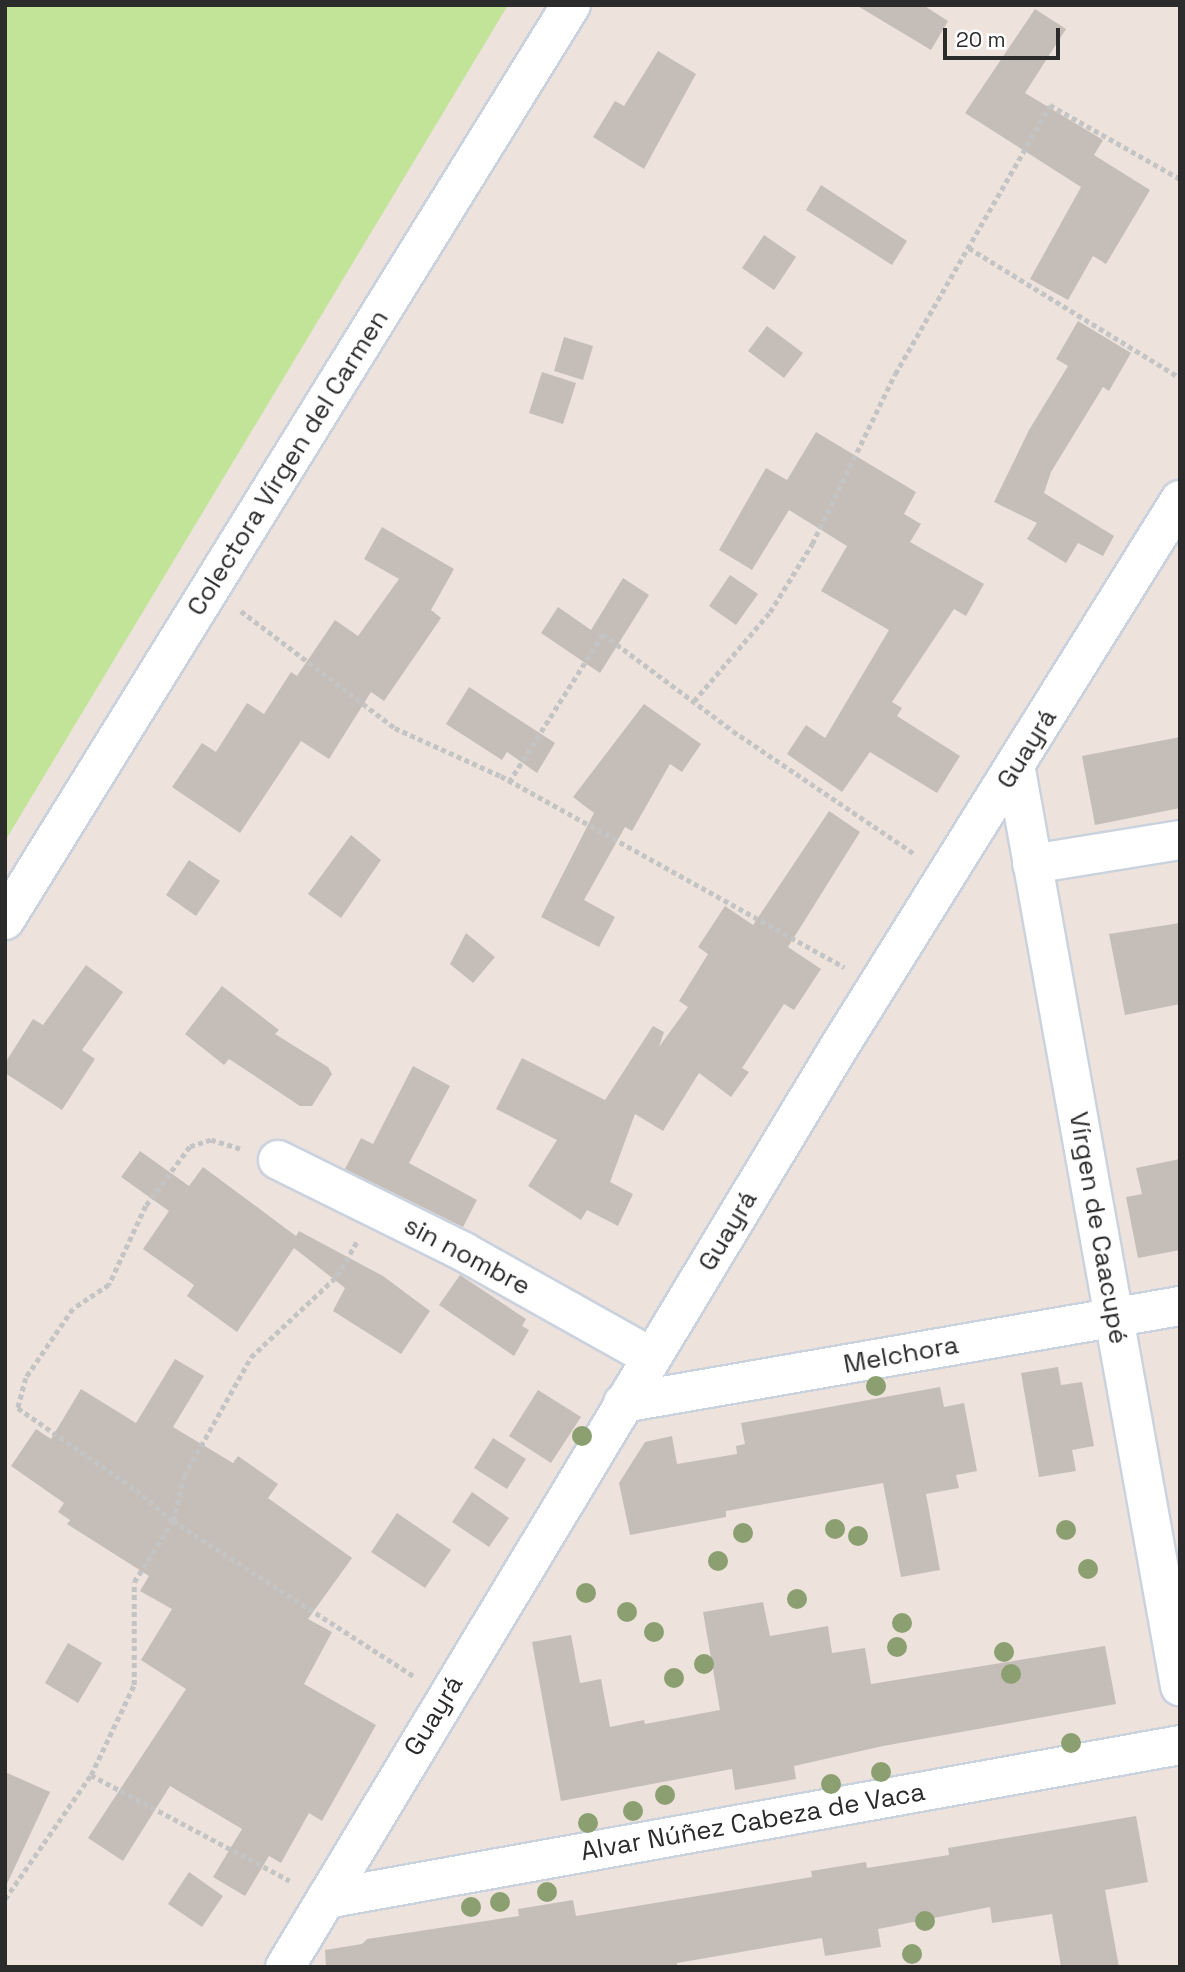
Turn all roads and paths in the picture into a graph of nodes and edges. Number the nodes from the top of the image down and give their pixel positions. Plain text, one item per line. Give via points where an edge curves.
1 (571, 5) edge
2 (1180, 179) edge
3 (969, 248) junction
4 (1180, 377) edge
5 (1180, 500) edge
6 (212, 587) junction
7 (694, 702) junction
8 (1016, 770) junction
9 (509, 782) junction
10 (1180, 840) edge
11 (1032, 864) junction
12 (947, 876) junction
13 (5, 920) edge
14 (878, 986) junction
15 (278, 1160) joint
16 (367, 1204) junction
17 (1180, 1306) edge
18 (1114, 1317) junction
19 (652, 1357) junction
20 (623, 1403) junction
21 (173, 1521) junction
22 (1180, 1686) edge
23 (447, 1693) junction
24 (1180, 1745) edge
25 (91, 1774) junction
26 (5, 1899) edge
27 (326, 1899) junction
28 (285, 1967) edge

1 - 6 street, Colectora Vírgen del Carmen
2 - 3 path via 1050,105
3 - 4 path
3 - 7 path via 895,374 811,544 770,612
5 - 8 street, Guayrá
6 - 9 path via 396,727
6 - 13 street, Colectora Vírgen del Carmen
7 - 9 path via 603,634
7 - 12 path
8 - 11 street, Vírgen de Caacupé
8 - 12 street, Guayrá
9 - 14 path
10 - 11 street
11 - 18 street, Vírgen de Caacupé
12 - 14 street, Guayrá
14 - 19 street, Guayrá
15 - 16 street, sin nombre
15 - 21 path via 211,1140 190,1147 146,1206 109,1285 73,1309 26,1378 18,1408
16 - 19 street, sin nombre via 464,1252
16 - 21 path via 358,1240 337,1276 251,1357 184,1476
17 - 18 street, Melchora
18 - 20 street, Melchora
18 - 22 street, Vírgen de Caacupé
19 - 20 street, Guayrá
20 - 23 street, Guayrá
21 - 23 path via 413,1676
21 - 25 path via 134,1582 134,1685
23 - 27 street, Guayrá
24 - 27 street, Alvar Núñez Cabeza de Vaca
25 - 26 path
25 - 27 path
27 - 28 street, Guayrá

